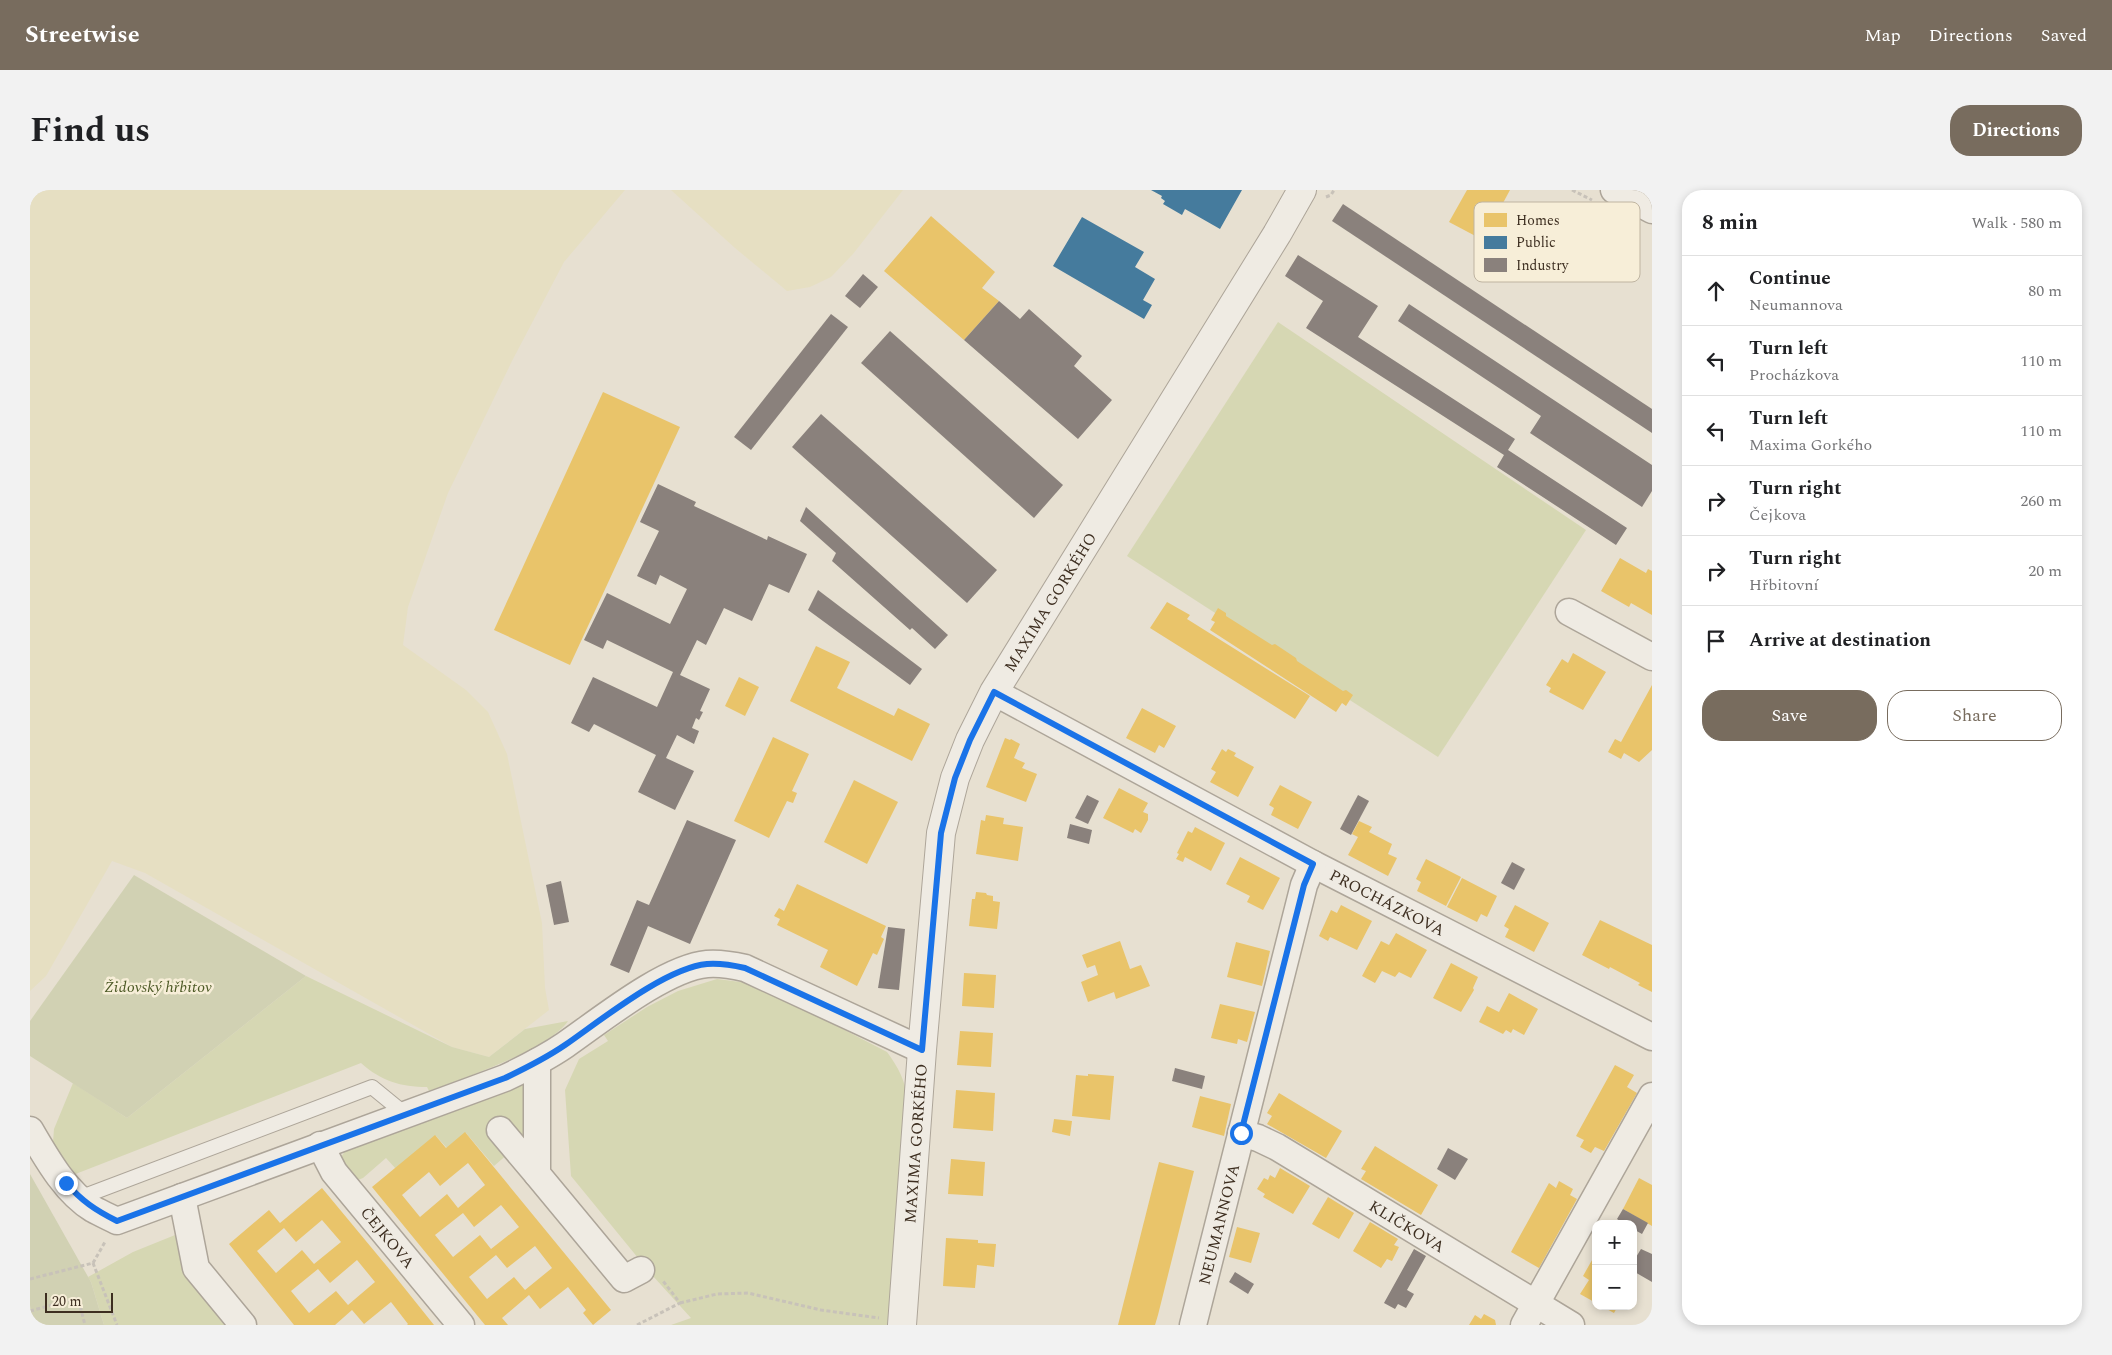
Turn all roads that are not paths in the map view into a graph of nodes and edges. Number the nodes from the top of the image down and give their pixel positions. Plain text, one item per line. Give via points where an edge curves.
1 (1302, 190) edge
2 (1614, 190) edge
3 (1637, 202) edge
4 (1640, 204) edge
5 (1652, 210) edge
6 (1569, 612) dead end
7 (1652, 657) edge
8 (994, 692) junction
9 (1313, 864) junction
10 (1652, 1037) edge
11 (922, 1050) junction
12 (537, 1062) junction
13 (1652, 1096) edge
14 (405, 1114) junction
15 (30, 1130) edge
16 (500, 1130) dead end
17 (1241, 1133) junction
18 (320, 1145) junction
19 (537, 1174) junction
20 (182, 1197) junction
21 (79, 1198) junction
22 (641, 1270) road end
23 (1530, 1315) edge
24 (902, 1323) edge
25 (243, 1325) edge
26 (461, 1325) edge
27 (1192, 1325) edge
28 (1571, 1325) edge

1 - 8 street, MAXIMA GORKÉHO
2 - 3 street
4 - 5 street
6 - 7 street
8 - 9 street, PROCHÁZKOVA
8 - 11 street, MAXIMA GORKÉHO via 955,778 941,833
9 - 10 street, PROCHÁZKOVA
9 - 17 street, NEUMANNOVA via 1304,885
11 - 12 street via 745,968 723,963 685,970 657,983
11 - 24 street, MAXIMA GORKÉHO
12 - 14 street via 505,1078
12 - 19 street
13 - 23 street
14 - 18 street
14 - 21 lane via 372,1087
15 - 21 street
16 - 19 street
17 - 23 street, KLIČKOVA via 1277,1148
17 - 27 street, NEUMANNOVA
18 - 20 street
18 - 26 street, ČEJKOVA via 334,1172
19 - 22 street via 624,1279
20 - 21 street via 117,1221
20 - 25 street via 196,1268
23 - 28 street, KLIČKOVA

